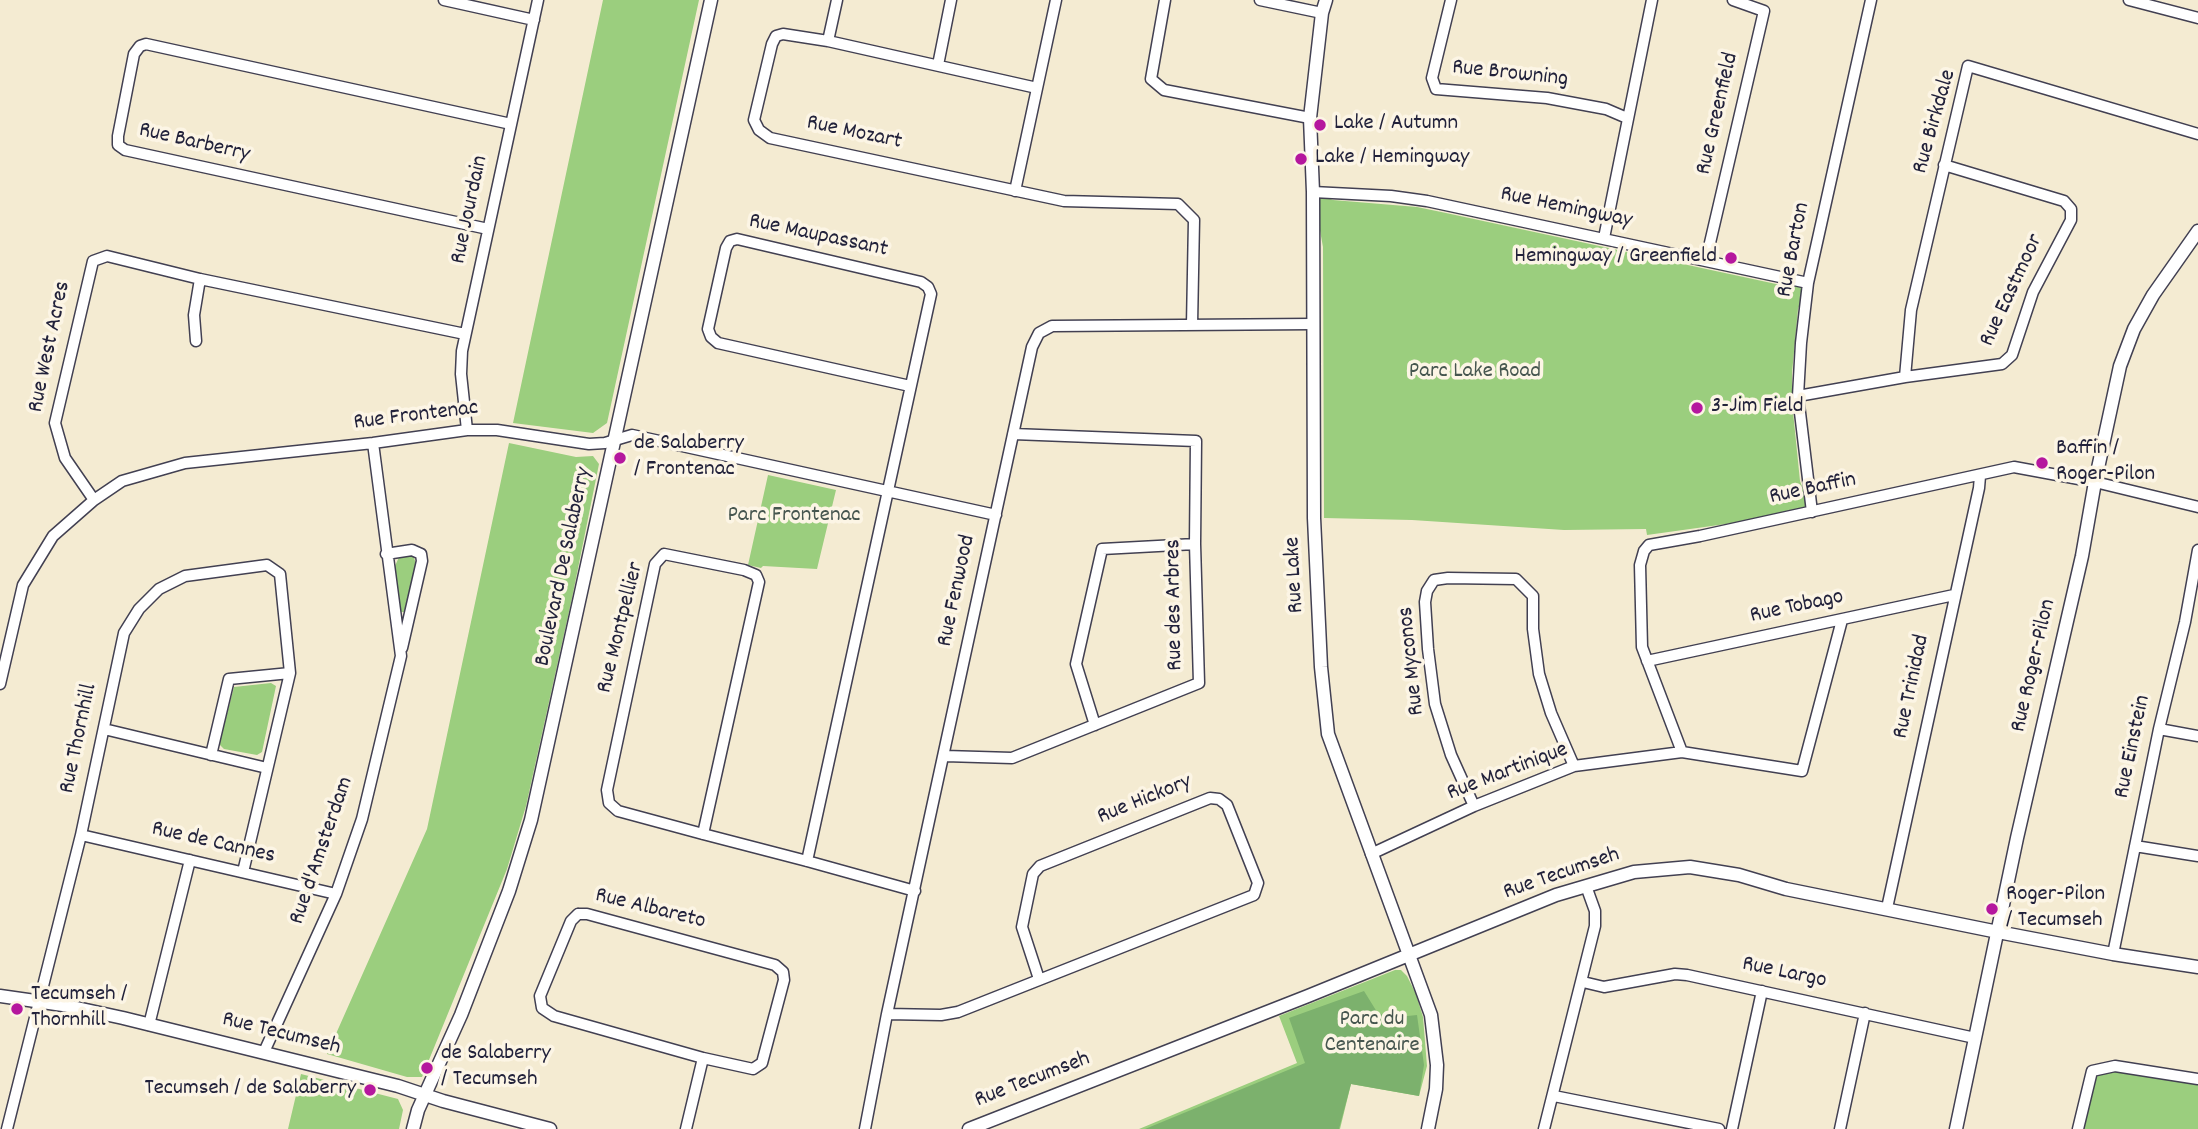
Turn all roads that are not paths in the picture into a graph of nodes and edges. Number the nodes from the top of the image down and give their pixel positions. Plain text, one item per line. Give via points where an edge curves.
1 (444, 0) edge
2 (538, 0) edge
3 (710, 0) edge
4 (837, 0) edge
5 (951, 0) edge
6 (1056, 0) edge
7 (1165, 0) edge
8 (1260, 0) edge
9 (1451, 0) edge
10 (1652, 0) edge
11 (1732, 0) edge
12 (1871, 0) edge
13 (2129, 0) edge
14 (2145, 2) edge
15 (1324, 6) edge
16 (2198, 18) edge
17 (534, 20) junction
18 (828, 41) junction
19 (938, 65) junction
20 (1037, 88) junction
21 (1310, 118) junction
22 (1627, 118) junction
23 (511, 124) junction
24 (2198, 134) edge
25 (1944, 165) junction
26 (1015, 191) junction
27 (1313, 192) junction
28 (488, 229) junction
29 (2198, 230) edge
30 (1604, 238) junction
31 (1706, 260) junction
32 (200, 279) junction
33 (1808, 283) junction
34 (1313, 324) junction
35 (1192, 325) junction
36 (465, 334) junction
37 (196, 341) dead end
38 (1905, 377) junction
39 (910, 386) junction
40 (1798, 396) junction
41 (467, 430) junction
42 (1013, 434) junction
43 (615, 440) junction
44 (373, 443) junction
45 (1980, 476) junction
46 (2095, 482) junction
47 (889, 491) junction
48 (94, 500) junction
49 (2198, 507) edge
50 (1812, 512) junction
51 (996, 515) junction
52 (1195, 544) junction
53 (2198, 550) edge
54 (386, 554) junction
55 (1954, 595) junction
56 (1842, 620) junction
57 (2185, 622) junction
58 (2198, 625) edge
59 (401, 656) junction
60 (1647, 661) junction
61 (290, 673) junction
62 (0, 684) edge
63 (1095, 725) junction
64 (104, 729) junction
65 (2159, 729) junction
66 (2198, 736) edge
67 (1682, 752) junction
68 (211, 755) junction
69 (945, 756) junction
70 (1574, 766) junction
71 (267, 768) junction
72 (1474, 806) junction
73 (704, 834) junction
74 (81, 835) junction
75 (2135, 846) junction
76 (1371, 854) junction
77 (2198, 856) edge
78 (190, 860) junction
79 (807, 861) junction
80 (243, 872) junction
81 (1586, 886) junction
82 (915, 891) junction
83 (336, 894) junction
84 (1887, 908) junction
85 (1998, 932) junction
86 (2113, 954) junction
87 (1410, 955) junction
88 (2198, 967) edge
89 (1039, 979) junction
90 (1583, 982) junction
91 (1762, 991) junction
92 (0, 996) edge
93 (40, 1002) junction
94 (1864, 1013) junction
95 (887, 1014) junction
96 (149, 1024) junction
97 (1975, 1038) junction
98 (264, 1052) junction
99 (703, 1058) junction
100 (2198, 1079) edge
101 (426, 1095) junction
102 (1554, 1096) junction
103 (7, 1129) edge
104 (413, 1129) edge
105 (550, 1129) edge
106 (686, 1129) edge
107 (866, 1129) edge
108 (969, 1129) edge
109 (1427, 1129) edge
110 (1544, 1129) edge
111 (1718, 1129) edge
112 (1732, 1129) edge
113 (1840, 1129) edge
114 (1956, 1129) edge
115 (2078, 1129) edge

1 - 17 street
2 - 17 street, Rue Jourdain
3 - 43 street, Boulevard De Salaberry
4 - 18 street
5 - 19 street
6 - 20 street
7 - 21 street via 1151,79 1164,90
8 - 15 street
9 - 22 street, Rue Browning via 1432,78 1436,89 1547,98 1606,109
10 - 22 street
11 - 31 street, Rue Greenfield via 1765,11
12 - 33 street, Rue Barton
13 - 14 street
14 - 16 street
15 - 21 street, Rue Lake
17 - 23 street, Rue Jourdain
18 - 19 street, Rue Mozart
18 - 26 street, Rue Mozart via 776,36 754,120 759,130 770,138
19 - 20 street, Rue Mozart
20 - 26 street
21 - 27 street, Rue Lake
22 - 30 street
23 - 28 street, Rue Jourdain
23 - 28 street, Rue Barberry via 146,44 134,54 118,136 118,145 125,150
24 - 25 street, Rue Birkdale via 1968,66
25 - 38 street, Rue Birkdale via 1910,310
25 - 38 street, Rue Eastmoor via 2064,201 2071,209 2071,220 2033,292 2012,355 2003,364
26 - 35 street, Rue Mozart via 1064,201 1178,204 1194,220
27 - 30 street, Rue Hemingway via 1413,199
27 - 34 street, Rue Lake
28 - 36 street, Rue Jourdain
29 - 46 street, Rue Roger-Pilon via 2134,329 2120,366
30 - 31 street, Rue Hemingway
31 - 33 street, Rue Hemingway
32 - 36 street, Rue West Acres
32 - 37 street via 194,315
32 - 48 street, Rue West Acres via 107,256 93,261 55,423 65,458
33 - 40 street, Rue Barton
34 - 35 street, Rue Fenwood
34 - 76 street, Rue Lake via 1314,518 1325,708 1328,734
35 - 42 street, Rue Fenwood via 1052,326 1039,333 1032,346
36 - 41 street, Rue Jourdain via 460,365
38 - 40 street, Rue Eastmoor
39 - 39 street, Rue Maupassant via 931,294 928,287 750,242 730,241 708,329 718,343
39 - 47 street, Rue Maupassant
40 - 50 street, Rue Barton
41 - 43 street, Rue Frontenac via 491,429 589,444
41 - 44 street, Rue Frontenac
42 - 51 street, Rue Fenwood
42 - 52 street, Rue des Arbres via 1196,440
43 - 47 street, Rue Frontenac via 632,435
43 - 101 street, Boulevard De Salaberry via 526,842
44 - 48 street, Rue Frontenac via 185,463 122,481
44 - 54 street, Rue d'Amsterdam
45 - 46 street, Rue Baffin via 2014,467
45 - 50 street, Rue Baffin
45 - 55 street, Rue Trinidad
46 - 49 street, Rue Baffin
46 - 85 street, Rue Roger-Pilon
47 - 51 street, Rue Frontenac
47 - 79 street, Rue Maupassant
48 - 62 street, Rue Frontenac via 53,536 23,585
50 - 60 street, Rue Baffin via 1647,546 1640,565 1642,647
51 - 69 street, Rue Fenwood
52 - 63 street, Rue des Arbres via 1199,683
52 - 63 street via 1102,549 1076,664
53 - 57 street, Rue Einstein
54 - 59 street, Rue d'Amsterdam
54 - 59 street, Rue d'Amsterdam via 412,550 421,554
55 - 56 street, Rue Tobago
55 - 84 street, Rue Trinidad
56 - 60 street, Rue Tobago
56 - 67 street, Rue Martinique via 1802,771
57 - 58 street
57 - 65 street, Rue Einstein
59 - 83 street, Rue d'Amsterdam via 362,819
60 - 67 street, Rue Baffin
61 - 64 street, Rue Thornhill via 281,574 267,565 185,576 159,589 124,632
61 - 68 street via 229,679
61 - 71 street, Rue Thornhill
63 - 69 street, Rue des Arbres via 1012,758
64 - 68 street
64 - 74 street, Rue Thornhill
65 - 66 street
65 - 75 street, Rue Einstein
67 - 70 street, Rue Martinique
68 - 71 street
69 - 82 street, Rue Fenwood
70 - 72 street, Rue Martinique
70 - 72 street, Rue Myconos via 1539,674 1534,596 1516,579 1434,580 1425,602 1435,704
71 - 80 street, Rue Thornhill
72 - 76 street, Rue Martinique
73 - 73 street, Rue Montpellier via 618,811 609,803 607,790 655,564 664,554 744,570 756,575 759,582
73 - 79 street, Rue Montpellier
74 - 78 street, Rue de Cannes
74 - 93 street, Rue Thornhill
75 - 77 street
75 - 86 street, Rue Einstein
76 - 87 street, Rue Lake
78 - 80 street, Rue de Cannes
78 - 96 street
79 - 82 street, Rue Montpellier
80 - 83 street, Rue de Cannes
81 - 84 street, Rue Tecumseh via 1634,872 1690,867
81 - 87 street, Rue Tecumseh
81 - 90 street via 1595,926
82 - 95 street, Rue Fenwood
83 - 98 street, Rue d'Amsterdam
84 - 85 street, Rue Tecumseh
85 - 86 street, Rue Tecumseh
85 - 97 street, Rue Roger-Pilon
86 - 88 street, Rue Tecumseh
87 - 108 street, Rue Tecumseh
87 - 109 street, Rue Lake via 1435,1040 1436,1089
89 - 89 street, Rue Hickory via 1254,895 1258,883 1227,806 1210,798 1040,866 1033,873 1022,927
89 - 95 street, Rue Hickory via 958,1012
90 - 91 street, Rue Largo via 1611,987 1675,974
90 - 102 street
91 - 94 street, Rue Largo
91 - 112 street
92 - 93 street, Rue Tecumseh
93 - 96 street, Rue Tecumseh
93 - 103 street, Rue Thornhill
94 - 97 street, Rue Largo
94 - 113 street
95 - 107 street, Rue Fenwood
96 - 98 street, Rue Tecumseh
97 - 114 street, Rue Roger-Pilon
98 - 101 street, Rue Tecumseh
99 - 99 street, Rue Albareto via 753,1069 762,1063 783,972 775,965 578,914 540,996 542,1008 554,1016
99 - 106 street
100 - 115 street via 2115,1066 2092,1071
101 - 104 street, Boulevard De Salaberry
101 - 105 street, Rue Tecumseh
102 - 110 street
102 - 111 street

